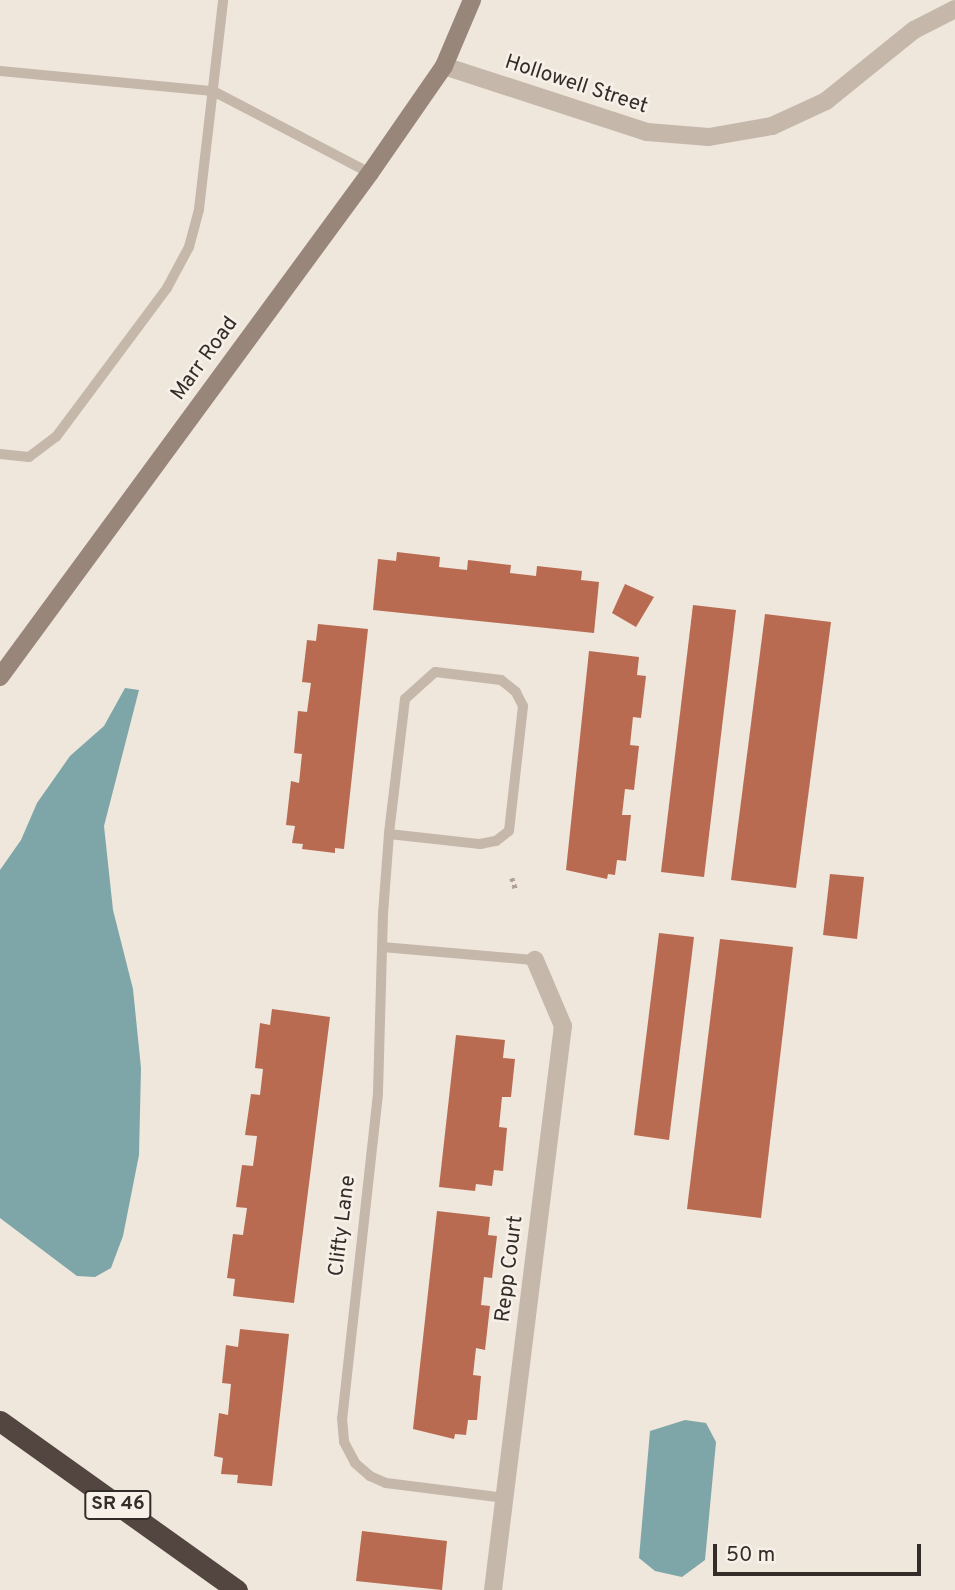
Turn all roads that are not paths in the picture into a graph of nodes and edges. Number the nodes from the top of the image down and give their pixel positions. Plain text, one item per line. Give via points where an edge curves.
1 (223, 0) edge
2 (472, 0) edge
3 (955, 9) edge
4 (444, 66) junction
5 (0, 71) edge
6 (214, 91) junction
7 (370, 173) junction
8 (0, 454) edge
9 (0, 677) edge
10 (388, 834) junction
11 (382, 947) junction
12 (535, 960) joint
13 (0, 1421) edge
14 (505, 1498) junction
15 (237, 1590) edge
16 (493, 1590) edge

1 - 6 lane
2 - 4 street, Marr Road
3 - 4 street, Hollowell Street via 914,30 826,101 772,126 709,137 648,132
4 - 7 street, Marr Road
5 - 6 lane
6 - 7 lane
6 - 8 lane via 199,209 189,247 167,288 56,437 29,457
7 - 9 street, Marr Road
10 - 10 lane, Clifty Lane via 405,699 435,672 501,680 516,692 523,706 509,831 496,841 480,844
10 - 11 lane, Clifty Lane
11 - 12 lane
11 - 14 lane, Clifty Lane via 377,1094 342,1395 344,1442 355,1463 386,1483
12 - 14 street, Repp Court via 563,1026
13 - 15 highway, SR 46
14 - 16 street, Repp Court

